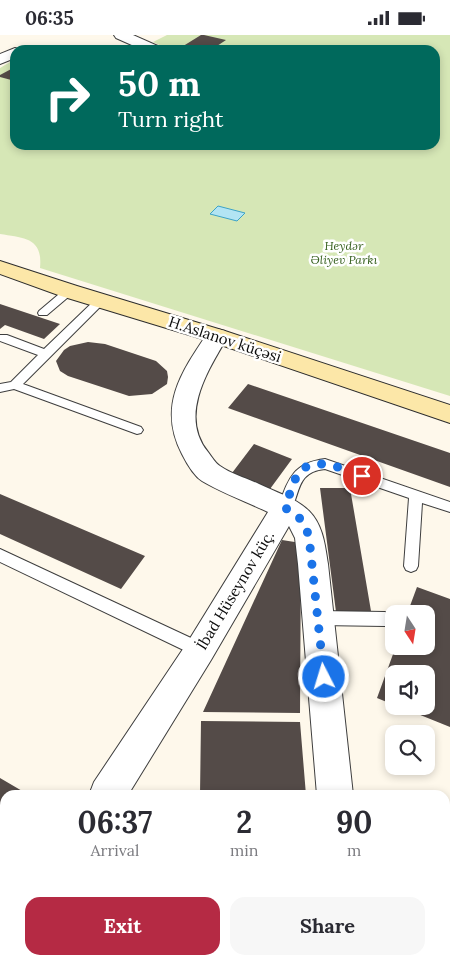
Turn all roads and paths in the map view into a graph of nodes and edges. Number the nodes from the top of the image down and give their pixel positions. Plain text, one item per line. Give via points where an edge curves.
1 (121, 35) edge
2 (144, 45) edge
3 (0, 267) edge
4 (69, 291) junction
5 (101, 300) junction
6 (43, 313) dead end
7 (217, 336) junction
8 (3, 338) dead end
9 (46, 354) junction
10 (15, 385) junction
11 (0, 388) edge
12 (450, 414) edge
13 (137, 430) dead end
14 (416, 495) junction
15 (450, 507) edge
16 (285, 508) junction
17 (0, 555) edge
18 (411, 566) dead end
19 (319, 619) junction
20 (385, 619) dead end
21 (200, 650) junction
22 (110, 790) edge
23 (335, 790) edge

1 - 2 street
3 - 4 street, H.Aslanov küçəsi
4 - 5 street, H.Aslanov küçəsi
4 - 6 lane
5 - 7 street, H.Aslanov küçəsi
5 - 9 lane
7 - 12 street, H.Aslanov küçəsi
7 - 16 street via 187,389 183,403 186,434 210,473
8 - 9 lane
9 - 10 lane
10 - 11 lane
10 - 13 lane
14 - 15 lane
14 - 16 lane via 344,469 316,464 299,473
14 - 18 lane
16 - 19 street via 298,515 307,531
16 - 21 street, İbad Hüseynov küç.
17 - 21 lane
19 - 20 lane
19 - 23 street
21 - 22 street, İbad Hüseynov küç.

